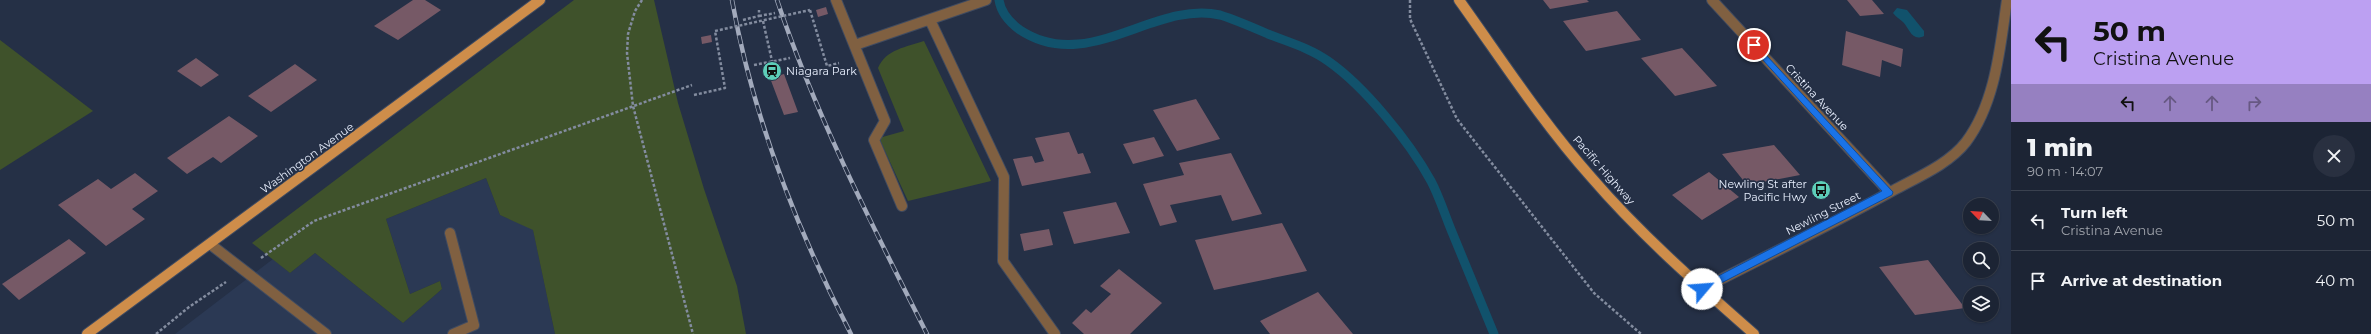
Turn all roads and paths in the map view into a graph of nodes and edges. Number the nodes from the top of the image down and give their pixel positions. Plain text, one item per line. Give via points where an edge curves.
1 (540, 0) edge
2 (642, 0) edge
3 (836, 0) edge
4 (986, 0) edge
5 (1410, 0) edge
6 (1459, 0) edge
7 (1712, 0) edge
8 (2007, 0) edge
9 (760, 10) dead end
10 (775, 13) dead end
11 (759, 16) junction
12 (743, 20) dead end
13 (930, 20) junction
14 (763, 21) junction
15 (855, 45) junction
16 (790, 58) dead end
17 (772, 61) junction
18 (754, 65) dead end
19 (827, 66) dead end
20 (692, 85) dead end
21 (694, 95) dead end
22 (633, 106) junction
23 (1889, 192) junction
24 (902, 206) dead end
25 (450, 233) dead end
26 (210, 244) junction
27 (243, 270) junction
28 (1702, 289) junction
29 (87, 334) edge
30 (156, 334) edge
31 (326, 334) edge
32 (452, 334) edge
33 (693, 334) edge
34 (1055, 334) edge
35 (1641, 334) edge
36 (1754, 334) edge

1 - 26 main road, Washington Avenue
2 - 22 path via 635,11 628,34 627,53
3 - 15 street
4 - 13 street
5 - 35 path via 1410,19 1457,119 1594,293
6 - 28 main road, Pacific Highway via 1567,147 1610,199
7 - 23 street, Cristina Avenue
8 - 23 street, Newling Street via 1995,75 1989,99 1979,122 1966,143 1945,160
9 - 11 path
10 - 11 path
11 - 12 path
13 - 15 street
13 - 34 street via 1004,177 1003,261
14 - 17 path
14 - 19 path, bridge via 810,10
14 - 21 path, bridge via 715,31 725,88
15 - 24 street via 885,121 874,140
16 - 17 path
17 - 18 path
20 - 22 path
22 - 27 path via 314,221
22 - 33 path
23 - 28 street, Newling Street
25 - 32 street via 474,325
26 - 27 street
26 - 29 main road, Washington Avenue
27 - 30 path via 189,307
27 - 31 street
28 - 36 main road, Pacific Highway

